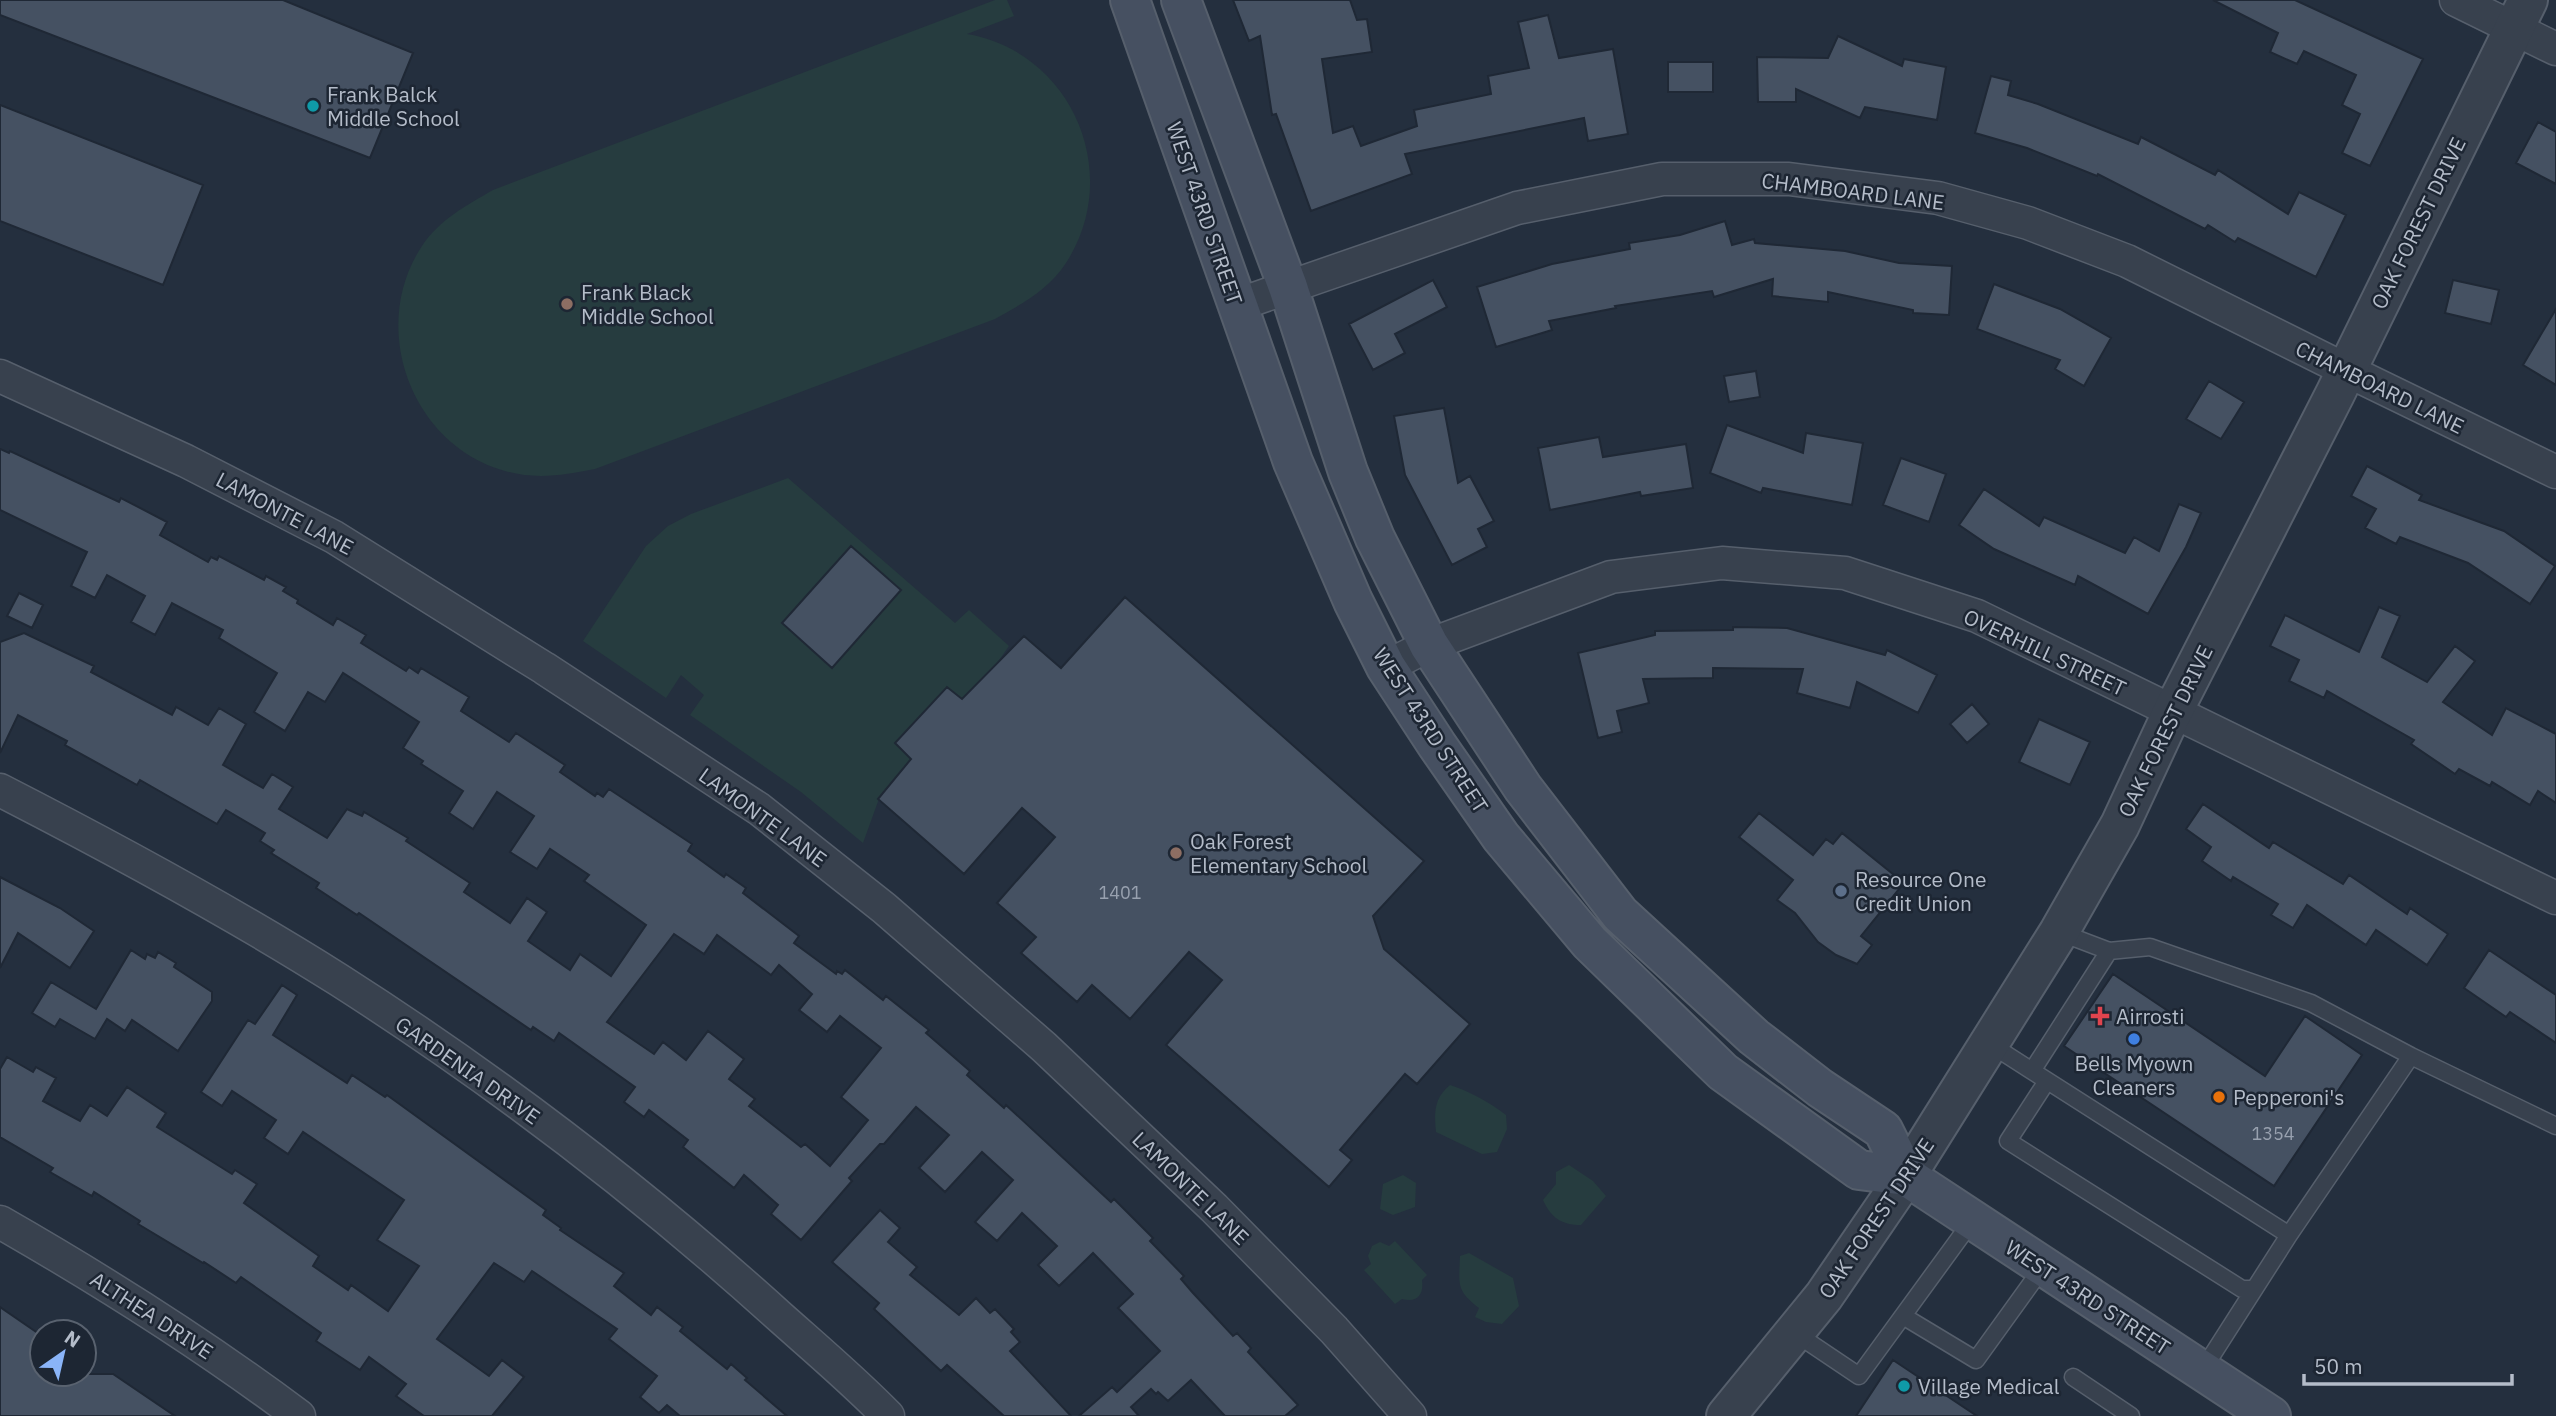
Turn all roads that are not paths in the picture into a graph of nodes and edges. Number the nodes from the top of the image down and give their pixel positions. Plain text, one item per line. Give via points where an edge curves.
1 (1130, 0) edge
2 (1181, 0) edge
3 (2456, 0) edge
4 (2521, 14) edge
5 (2556, 49) edge
6 (1288, 287) junction
7 (1237, 305) junction
8 (2346, 370) junction
9 (0, 376) edge
10 (2556, 472) edge
11 (1429, 645) junction
12 (1386, 667) junction
13 (2172, 713) junction
14 (0, 790) edge
15 (2556, 898) edge
16 (2059, 932) junction
17 (2109, 951) junction
18 (1990, 1044) junction
19 (2411, 1056) junction
20 (2032, 1072) junction
21 (2047, 1081) junction
22 (2556, 1126) edge
23 (1906, 1176) junction
24 (1972, 1220) junction
25 (0, 1222) edge
26 (2289, 1235) junction
27 (2043, 1267) junction
28 (2254, 1289) junction
29 (1903, 1316) junction
30 (1795, 1333) junction
31 (2202, 1371) junction
32 (2073, 1377) dead end
33 (2254, 1411) edge
34 (299, 1416) edge
35 (888, 1416) edge
36 (1410, 1416) edge
37 (1726, 1416) edge
38 (2131, 1416) edge

1 - 7 main road, WEST 43RD STREET
2 - 6 main road, WEST 43RD STREET
3 - 4 street
4 - 5 street
4 - 8 street, OAK FOREST DRIVE
6 - 7 street, CHAMBOARD LANE
6 - 8 street, CHAMBOARD LANE via 1517,208 1662,179 1789,179 1938,198 2028,223 2127,261
6 - 11 main road, WEST 43RD STREET via 1348,472 1375,538
7 - 12 main road, WEST 43RD STREET via 1293,462
8 - 10 street, CHAMBOARD LANE
8 - 13 street, OAK FOREST DRIVE
9 - 36 street, LAMONTE LANE via 186,461 334,537 759,808 1045,1047 1214,1208 1334,1330
11 - 12 street, OVERHILL STREET
11 - 13 street, OVERHILL STREET via 1611,577 1722,563 1845,573 1977,617
11 - 23 main road, WEST 43RD STREET via 1523,788 1620,914 1754,1037 1883,1130
12 - 23 main road, WEST 43RD STREET via 1501,837 1590,943 1723,1072 1859,1170
13 - 15 street, OVERHILL STREET
13 - 16 street, OAK FOREST DRIVE via 2120,825
14 - 35 street, GARDENIA DRIVE via 128,856 327,973 465,1065 649,1205
16 - 17 lane
16 - 18 street, OAK FOREST DRIVE
17 - 19 lane via 2150,947 2299,999
17 - 20 lane
18 - 20 lane
18 - 23 street, OAK FOREST DRIVE
19 - 22 lane
19 - 26 lane
20 - 21 lane
21 - 26 lane
21 - 28 lane via 2008,1141 2242,1289
23 - 24 main road, WEST 43RD STREET
23 - 30 street, OAK FOREST DRIVE
24 - 27 main road, WEST 43RD STREET
24 - 29 lane
25 - 34 street, ALTHEA DRIVE via 240,1372
26 - 28 lane
27 - 29 lane via 1976,1360
27 - 31 main road, WEST 43RD STREET
28 - 31 lane
29 - 30 lane via 1859,1376
30 - 37 street, OAK FOREST DRIVE
31 - 33 main road, WEST 43RD STREET
32 - 38 lane

